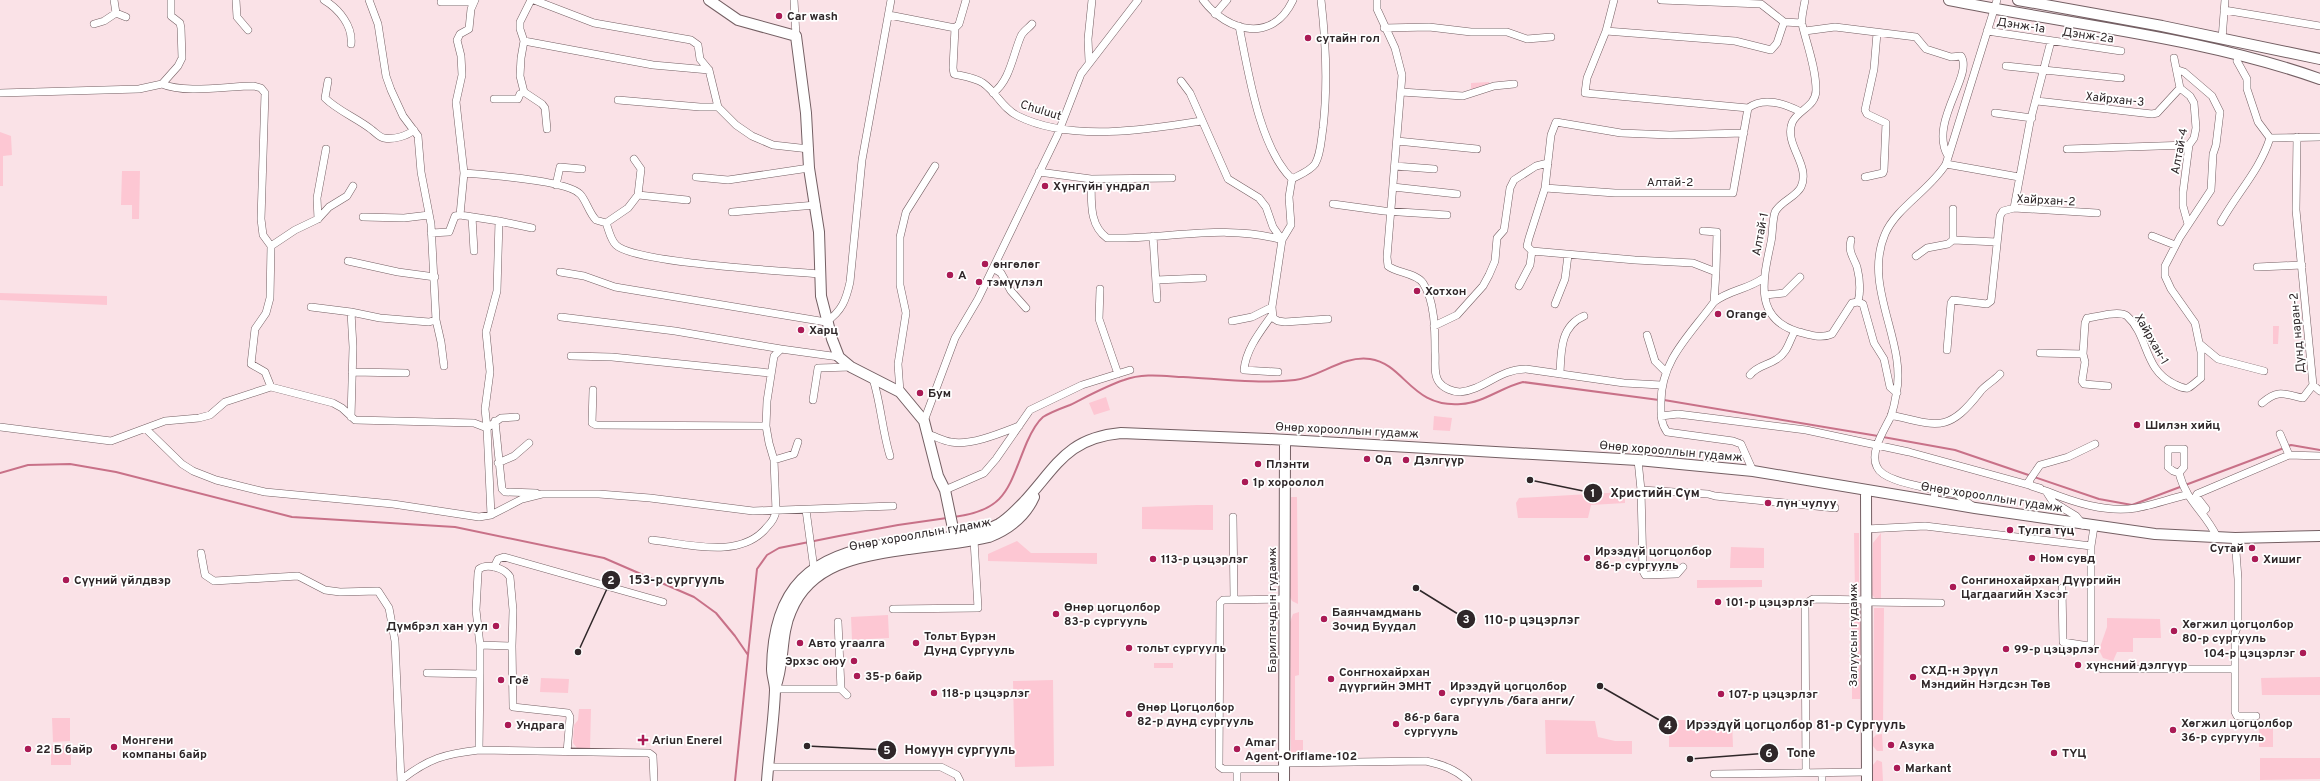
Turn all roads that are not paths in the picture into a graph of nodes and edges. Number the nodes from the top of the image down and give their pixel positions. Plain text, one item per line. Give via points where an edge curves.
1 (114, 0) edge
2 (171, 0) edge
3 (236, 0) edge
4 (324, 0) edge
5 (369, 0) edge
6 (531, 0) edge
7 (534, 0) edge
8 (708, 0) edge
9 (794, 0) edge
10 (891, 0) edge
11 (966, 0) edge
12 (1092, 0) edge
13 (1138, 0) edge
14 (1203, 0) edge
15 (1226, 0) edge
16 (1293, 0) edge
17 (1321, 0) edge
18 (1376, 0) edge
19 (1614, 0) edge
20 (1661, 0) edge
21 (1805, 0) edge
22 (1949, 0) edge
23 (2018, 0) edge
24 (2225, 0) edge
25 (474, 1) edge
26 (441, 2) dead end
27 (1996, 5) edge
28 (2224, 10) junction
29 (116, 13) junction
30 (1215, 14) junction
31 (889, 15) junction
32 (126, 17) dead end
33 (1784, 22) junction
34 (1802, 23) junction
35 (94, 24) dead end
36 (1032, 24) dead end
37 (1240, 26) junction
38 (2320, 26) edge
39 (955, 28) junction
40 (1384, 28) junction
41 (248, 30) dead end
42 (1606, 31) junction
43 (1805, 31) junction
44 (1987, 31) junction
45 (1877, 33) junction
46 (796, 36) junction
47 (1551, 37) dead end
48 (2222, 39) junction
49 (524, 41) junction
50 (2051, 41) junction
51 (351, 44) dead end
52 (2121, 51) dead end
53 (2174, 58) dead end
54 (2236, 58) junction
55 (2320, 59) edge
56 (1089, 61) junction
57 (2006, 66) dead end
58 (2043, 69) junction
59 (709, 70) junction
60 (2178, 70) junction
61 (2320, 76) edge
62 (2121, 78) dead end
63 (2320, 79) edge
64 (1181, 80) dead end
65 (328, 81) dead end
66 (162, 84) junction
67 (1514, 84) dead end
68 (2180, 88) junction
69 (524, 92) junction
70 (1401, 92) junction
71 (0, 93) edge
72 (993, 93) junction
73 (494, 99) dead end
74 (618, 100) dead end
75 (2037, 101) junction
76 (718, 107) junction
77 (1748, 108) junction
78 (1801, 112) junction
79 (1995, 113) dead end
80 (2032, 118) junction
81 (1201, 121) junction
82 (1059, 128) junction
83 (547, 129) dead end
84 (414, 130) junction
85 (1744, 133) junction
86 (2320, 137) edge
87 (2270, 138) junction
88 (2297, 138) junction
89 (1397, 141) junction
90 (2189, 145) junction
91 (1477, 148) dead end
92 (326, 149) dead end
93 (809, 149) junction
94 (2067, 149) dead end
95 (1948, 156) junction
96 (634, 159) dead end
97 (1548, 163) junction
98 (1946, 164) junction
99 (935, 166) dead end
100 (1395, 166) junction
101 (809, 168) junction
102 (582, 169) dead end
103 (1434, 169) dead end
104 (1039, 172) junction
105 (464, 173) junction
106 (1865, 177) dead end
107 (696, 178) dead end
108 (1172, 178) dead end
109 (2019, 178) junction
110 (1091, 179) junction
111 (1292, 179) junction
112 (556, 185) junction
113 (353, 186) dead end
114 (1393, 187) junction
115 (1545, 188) junction
116 (1457, 194) dead end
117 (638, 195) junction
118 (686, 200) dead end
119 (1333, 204) dead end
120 (816, 205) junction
121 (2014, 208) junction
122 (1953, 209) dead end
123 (1392, 210) junction
124 (732, 212) dead end
125 (2097, 213) dead end
126 (429, 215) junction
127 (1447, 215) dead end
128 (460, 216) junction
129 (363, 217) dead end
130 (472, 217) junction
131 (318, 219) junction
132 (499, 221) junction
133 (2221, 222) dead end
134 (606, 223) junction
135 (2188, 224) junction
136 (532, 228) dead end
137 (1703, 231) dead end
138 (431, 233) junction
139 (1153, 236) junction
140 (2152, 236) dead end
141 (1282, 240) junction
142 (1851, 240) dead end
143 (1953, 240) junction
144 (1997, 242) junction
145 (2175, 245) junction
146 (271, 246) junction
147 (474, 251) dead end
148 (1532, 251) junction
149 (1568, 255) junction
150 (1916, 256) dead end
151 (348, 261) dead end
152 (2302, 265) junction
153 (2257, 267) dead end
154 (993, 268) junction
155 (560, 272) dead end
156 (1716, 272) junction
157 (819, 274) junction
158 (435, 276) junction
159 (1800, 277) dead end
160 (1203, 278) dead end
161 (1156, 280) junction
162 (1762, 280) junction
163 (1519, 286) dead end
164 (1100, 289) dead end
165 (1765, 295) junction
166 (1157, 299) dead end
167 (1714, 302) junction
168 (1858, 302) junction
169 (1555, 304) dead end
170 (311, 307) dead end
171 (1272, 307) junction
172 (1026, 308) dead end
173 (351, 312) junction
174 (1272, 315) junction
175 (1584, 316) dead end
176 (561, 317) dead end
177 (1328, 319) dead end
178 (436, 320) junction
179 (1232, 321) dead end
180 (826, 322) junction
181 (1434, 326) junction
182 (1795, 331) junction
183 (1647, 335) dead end
184 (2200, 344) junction
185 (781, 350) junction
186 (1947, 350) dead end
187 (2040, 353) dead end
188 (2083, 354) junction
189 (571, 356) dead end
190 (839, 357) junction
191 (444, 366) dead end
192 (851, 367) junction
193 (1130, 370) dead end
194 (1665, 371) junction
195 (2264, 371) dead end
196 (352, 372) junction
197 (1278, 372) dead end
198 (406, 373) dead end
199 (770, 373) junction
200 (1118, 374) junction
201 (1560, 374) junction
202 (2000, 374) dead end
203 (1750, 376) dead end
204 (873, 379) junction
205 (1661, 385) junction
206 (2313, 385) junction
207 (2108, 386) dead end
208 (271, 387) junction
209 (593, 390) dead end
210 (2320, 390) edge
211 (900, 392) junction
212 (1897, 393) junction
213 (814, 400) dead end
214 (2262, 403) dead end
215 (1661, 414) junction
216 (1891, 415) junction
217 (350, 417) junction
218 (516, 418) dead end
219 (495, 421) junction
220 (924, 421) junction
221 (766, 426) junction
222 (1019, 426) junction
223 (0, 427) edge
224 (487, 428) junction
225 (146, 429) junction
226 (927, 434) junction
227 (2281, 437) dead end
228 (1285, 440) junction
229 (798, 442) dead end
230 (529, 443) dead end
231 (2095, 444) dead end
232 (1878, 446) junction
233 (2287, 452) junction
234 (890, 456) dead end
235 (2320, 456) edge
236 (774, 460) junction
237 (1638, 460) junction
238 (498, 463) junction
239 (1753, 471) junction
240 (2180, 475) dead end
241 (1037, 489) junction
242 (945, 490) junction
243 (1641, 490) junction
244 (1866, 490) junction
245 (1935, 490) junction
246 (2043, 490) junction
247 (542, 494) junction
248 (2186, 494) junction
249 (1934, 501) junction
250 (893, 506) dead end
251 (1835, 508) dead end
252 (1975, 508) junction
253 (806, 510) junction
254 (776, 511) junction
255 (2202, 513) junction
256 (491, 515) junction
257 (1233, 517) dead end
258 (2083, 525) junction
259 (2094, 527) junction
260 (1866, 529) junction
261 (954, 535) junction
262 (2320, 536) edge
263 (2217, 537) junction
264 (2235, 538) junction
265 (652, 540) dead end
266 (974, 540) junction
267 (2091, 546) junction
268 (201, 552) dead end
269 (494, 567) junction
270 (1683, 567) dead end
271 (814, 569) junction
272 (2062, 588) dead end
273 (1284, 599) junction
274 (1234, 600) junction
275 (1866, 601) junction
276 (663, 602) dead end
277 (1941, 603) dead end
278 (893, 609) dead end
279 (838, 622) dead end
280 (480, 645) junction
281 (512, 646) junction
282 (2102, 669) dead end
283 (2235, 669) junction
284 (427, 673) dead end
285 (480, 674) junction
286 (775, 689) junction
287 (841, 689) junction
288 (847, 695) dead end
289 (2256, 716) dead end
290 (479, 750) junction
291 (567, 752) junction
292 (1284, 766) junction
293 (768, 767) junction
294 (1237, 769) junction
295 (1822, 772) junction
296 (1806, 773) junction
297 (1714, 774) dead end
298 (1867, 777) edge
299 (401, 781) edge
300 (654, 781) edge
301 (766, 781) edge
302 (960, 781) edge
303 (1237, 781) edge
304 (1284, 781) edge
305 (1468, 781) edge
306 (1822, 781) edge

1 - 29 street
2 - 66 street via 171,16 180,23 181,28 182,58
3 - 41 street via 237,17
4 - 51 street via 333,6 349,26
5 - 84 street via 378,24 386,76 403,116
6 - 49 street via 520,22
7 - 59 street via 594,23 691,40 698,45 700,59
8 - 46 main road via 738,20
9 - 46 street
10 - 31 street
11 - 39 street via 959,24
12 - 56 street via 1088,39
13 - 56 street
14 - 30 street
15 - 30 street
16 - 37 street via 1279,21 1269,27 1251,30
17 - 111 street via 1326,44 1326,97 1320,150 1310,170
18 - 40 street via 1376,9
19 - 42 street
20 - 33 street via 1761,4
21 - 34 street, Алтай-1
22 - 27 main road
23 - 48 main road
24 - 28 street
25 - 26 street
25 - 105 street via 469,29 460,34 457,40 462,75 456,102
27 - 44 street
27 - 54 main road via 2160,38
28 - 38 street
28 - 48 street
29 - 32 street
29 - 35 street
30 - 37 street via 1227,22
31 - 39 street
31 - 180 street via 862,160 847,299 842,308
33 - 34 street
33 - 42 street via 1777,43 1771,50 1734,41
34 - 43 street, Алтай-1
36 - 72 street via 1022,34 1002,84
37 - 111 street via 1257,108 1269,141 1285,172
39 - 72 street, Chuluut via 954,74 982,82
40 - 47 street via 1429,27 1471,32 1507,32 1527,38
40 - 70 street via 1396,48 1400,63
42 - 77 street via 1590,68 1585,93
43 - 45 street via 1835,28
43 - 78 street, Алтай-1 via 1815,74 1816,91 1810,106
44 - 50 street, Дэнж-1а
44 - 95 street
45 - 95 street via 1916,37 1926,49 1951,57 1961,56 1963,68 1945,118 1942,139 1943,148
45 - 106 street via 1874,68 1865,110 1867,114 1886,122 1884,163 1883,173
46 - 93 main road
48 - 55 main road
49 - 59 street via 653,65
49 - 69 street via 520,58 520,76
50 - 52 street, Дэнж-2а
50 - 58 street
53 - 60 street
54 - 61 main road
54 - 63 main road
54 - 87 street via 2247,80 2247,89 2258,122
56 - 82 street
57 - 58 street, Хайрхан-3
58 - 62 street, Хайрхан-3
58 - 75 street
59 - 76 street
60 - 68 street
60 - 135 street, Хайрхан-1 via 2184,72 2212,96 2220,112 2213,154 2211,190
64 - 81 street via 1190,93
65 - 84 street via 325,98 380,137 390,139
66 - 71 street via 139,89
66 - 146 street via 170,88 254,86 261,88 265,93 261,219 263,236
67 - 70 street via 1494,86 1463,96
68 - 75 street, Хайрхан-3 via 2158,113 2152,114
68 - 90 street, Алтай-4 via 2194,103 2196,128
69 - 73 street via 518,99
69 - 83 street via 542,104
70 - 89 street
72 - 82 street, Chuluut via 1007,110
74 - 76 street
75 - 80 street
76 - 93 street via 736,125 752,136 784,147
77 - 78 street via 1763,102 1787,105
77 - 85 street, Алтай-2
78 - 162 street, Алтай-1 via 1791,128 1805,178 1800,189 1779,204 1775,212
79 - 80 street
80 - 109 street
81 - 82 street, Chuluut via 1143,129
81 - 141 street via 1219,154 1228,179 1258,198 1266,207 1273,227
82 - 104 street
84 - 126 street via 418,136
85 - 97 street via 1621,133 1556,122 1552,131
85 - 115 street, Алтай-2 via 1733,193 1615,193
86 - 88 street
87 - 88 street
87 - 133 street via 2259,166 2234,199
88 - 152 street, Дунд наран-2 via 2296,210
89 - 91 street
89 - 100 street
90 - 94 street
90 - 135 street, Алтай-4 via 2183,192 2183,206
92 - 131 street via 317,198
93 - 101 main road
95 - 98 street
96 - 117 street via 641,169
97 - 115 street
97 - 181 street via 1536,166 1514,180 1510,188 1504,230 1497,238 1495,261 1483,286 1457,315
98 - 109 street
98 - 212 street via 1938,178 1890,226 1882,245 1880,278 1884,308 1898,364
99 - 211 street via 906,212 900,237 900,285 906,313 898,364
100 - 103 street
100 - 114 street
101 - 107 street via 728,180
101 - 120 main road
102 - 112 street via 560,167
104 - 110 street
104 - 154 street
105 - 112 street
105 - 128 street
108 - 110 street
109 - 121 street
110 - 139 street via 1091,210 1100,233 1107,238
111 - 141 street via 1289,197 1291,225
112 - 134 street via 580,194 596,220
113 - 131 street via 347,196
114 - 116 street
114 - 123 street
115 - 148 street via 1529,238 1528,246
117 - 118 street
117 - 134 street via 628,208
119 - 123 street
120 - 124 street
120 - 157 main road
121 - 125 street, Хайрхан-2
121 - 144 street, Хайрхан-2 via 2003,211 2000,216
122 - 143 street
123 - 127 street
123 - 181 street via 1388,266 1422,282 1429,297
126 - 129 street via 404,218
126 - 138 street
128 - 130 street
128 - 138 street via 456,216 449,232
130 - 132 street
130 - 147 street
131 - 146 street
132 - 136 street
132 - 224 street via 497,291 486,332 490,372 485,409
134 - 157 street via 616,245 645,254 675,261
135 - 145 street, Хайрхан-1
137 - 156 street via 1717,232
138 - 158 street
139 - 141 street via 1263,234
139 - 161 street
140 - 145 street
141 - 171 street
142 - 168 street via 1850,253 1861,289
143 - 144 street
143 - 150 street via 1948,244 1927,248
144 - 186 street, Хайрхан-2 via 1991,300 1987,304 1953,300 1950,302
145 - 184 street, Хайрхан-1 via 2165,266 2165,276 2182,306 2196,323
146 - 208 street via 270,298 266,313 255,329 251,364 265,372
148 - 149 street
148 - 163 street via 1530,265
149 - 156 street via 1693,262
149 - 169 street via 1565,279
151 - 158 street via 398,272
152 - 153 street
152 - 206 street, Дунд наран-2
154 - 172 street via 1001,273 1011,291
154 - 220 street via 955,338
155 - 180 street via 584,276 615,288
156 - 167 street
157 - 180 main road
158 - 178 street
159 - 165 street via 1784,292
160 - 161 street
161 - 166 street
162 - 165 street, Алтай-1
162 - 167 street via 1749,288 1721,296
164 - 200 street via 1099,319
165 - 182 street, Алтай-1 via 1767,307 1773,318
167 - 194 street
168 - 182 street, Алтай-1 via 1852,303 1832,334 1822,337
168 - 212 street via 1863,304 1874,343 1884,359 1890,387
170 - 173 street
171 - 174 street
171 - 179 street via 1252,317
173 - 178 street via 380,318 430,322
173 - 196 street
174 - 177 street via 1275,320 1284,322
174 - 197 street via 1251,346 1245,358 1244,370
175 - 201 street via 1568,328 1564,335
176 - 185 street via 675,331
178 - 191 street via 442,342
180 - 190 main road
181 - 201 street via 1435,372 1439,382 1447,390 1460,392 1472,389 1514,369
182 - 203 street via 1787,350 1777,359 1758,367
183 - 194 street via 1655,361
184 - 188 street, Хайрхан-1 via 2200,378 2188,388 2181,388 2157,372 2138,333 2127,316 2121,314 2087,318
184 - 195 street via 2218,359
185 - 190 street
185 - 199 street via 774,356
187 - 188 street
188 - 207 street, Хайрхан-1 via 2084,384
189 - 199 street via 620,358
190 - 192 main road
192 - 204 main road
192 - 213 street via 818,368
193 - 200 street
194 - 205 street
196 - 198 street
196 - 217 street
199 - 221 street
200 - 222 street via 1082,385 1043,402 1030,410
201 - 205 street
202 - 216 street via 1988,387 1981,390 1962,413 1948,423 1930,423
204 - 211 main road
204 - 234 street via 880,401 882,430
205 - 215 street
206 - 210 street
206 - 214 street, Дунд наран-2 via 2303,398 2279,393
208 - 217 street via 333,403
208 - 225 street via 225,402 210,415 165,421
209 - 221 street via 592,423 596,425
211 - 220 main road
212 - 216 street
215 - 232 street via 1806,430
215 - 239 street via 1667,432 1741,444
216 - 232 street
217 - 224 street via 355,420 474,423
218 - 219 street
219 - 224 street
219 - 238 street
220 - 226 main road
221 - 236 street
222 - 226 street via 973,441 952,442
222 - 242 street via 984,473
223 - 225 street via 111,441
224 - 256 street
225 - 256 street via 182,464 193,471 250,489 293,496 321,496 393,504 479,517
226 - 242 main road
227 - 233 street
228 - 237 main road, Өнөр хорооллын гудамж
228 - 241 main road, Өнөр хорооллын гудамж via 1103,434 1090,438 1066,453
228 - 273 main road, Барилгачдын гудамж
229 - 236 street via 794,454
230 - 238 street via 514,456
231 - 246 street via 2035,469 2029,478 2029,484
232 - 245 street via 1875,460 1881,473
232 - 246 street via 1909,452
233 - 235 street
233 - 255 street via 2197,494 2206,509
236 - 254 street
237 - 239 main road, Өнөр хорооллын гудамж
237 - 243 street
238 - 247 street via 502,490
239 - 244 main road, Өнөр хорооллын гудамж
240 - 248 street
241 - 261 main road, Өнөр хорооллын гудамж via 1011,516 999,524 987,529
241 - 266 main road, Өнөр хорооллын гудамж via 1034,499 1017,522 1003,531
242 - 261 main road
243 - 251 street via 1708,494
243 - 270 street via 1643,572 1645,575 1677,574
244 - 249 main road, Өнөр хорооллын гудамж
244 - 260 main road, Залуусын гудамж
245 - 249 street
245 - 252 street via 1956,494
246 - 248 street via 2074,501 2118,509 2135,508
246 - 258 street via 2053,502 2076,516
247 - 254 street via 614,495
247 - 256 street via 522,498
248 - 255 street
249 - 252 main road, Өнөр хорооллын гудамж
250 - 253 street
252 - 258 main road, Өнөр хорооллын гудамж
253 - 254 street
253 - 271 street
254 - 265 street via 775,518 763,532 750,541 736,545 716,547
255 - 263 street via 2210,521
257 - 274 street
258 - 259 main road, Өнөр хорооллын гудамж
259 - 263 main road, Өнөр хорооллын гудамж via 2155,534
259 - 267 street
260 - 267 street via 1926,526
260 - 275 main road, Залуусын гудамж
261 - 266 main road, Өнөр хорооллын гудамж
261 - 271 main road, Өнөр хорооллын гудамж via 866,547 827,560
261 - 286 main road, Өнөр хорооллын гудамж via 867,555 831,567 816,577 799,594 791,611 785,631 781,672
262 - 264 main road, Өнөр хорооллын гудамж
263 - 264 main road, Өнөр хорооллын гудамж
264 - 283 street via 2238,579
266 - 278 street via 978,608
267 - 272 street via 2089,646 2063,642
268 - 299 street via 205,575 214,581 298,576 325,590 378,591 388,608 395,641
269 - 276 street via 498,559 504,557
269 - 280 street via 482,567 478,572 476,610
269 - 281 street via 510,577 513,610
271 - 286 main road, Өнөр хорооллын гудамж via 793,590 780,617 772,670
273 - 274 street
273 - 292 main road, Барилгачдын гудамж
274 - 294 street via 1223,600 1220,603 1219,766 1223,769
275 - 277 street
275 - 296 street via 1813,599 1805,604
275 - 298 main road, Залуусын гудамж
279 - 287 street
280 - 281 street
280 - 285 street
281 - 291 street via 513,707 568,713 570,718
282 - 283 street
283 - 289 street via 2235,712 2237,716
284 - 285 street
285 - 290 street
286 - 287 street
286 - 293 main road, Өнөр хорооллын гудамж
287 - 288 street
290 - 291 street
290 - 299 street via 446,754 423,764
291 - 300 street via 649,753 653,756
292 - 294 street
292 - 304 main road, Барилгачдын гудамж
292 - 305 street via 1426,761 1446,765
293 - 301 main road, Өнөр хорооллын гудамж
293 - 302 street via 941,767 957,775
294 - 303 street
295 - 296 street
295 - 298 street
295 - 306 street
296 - 297 street

